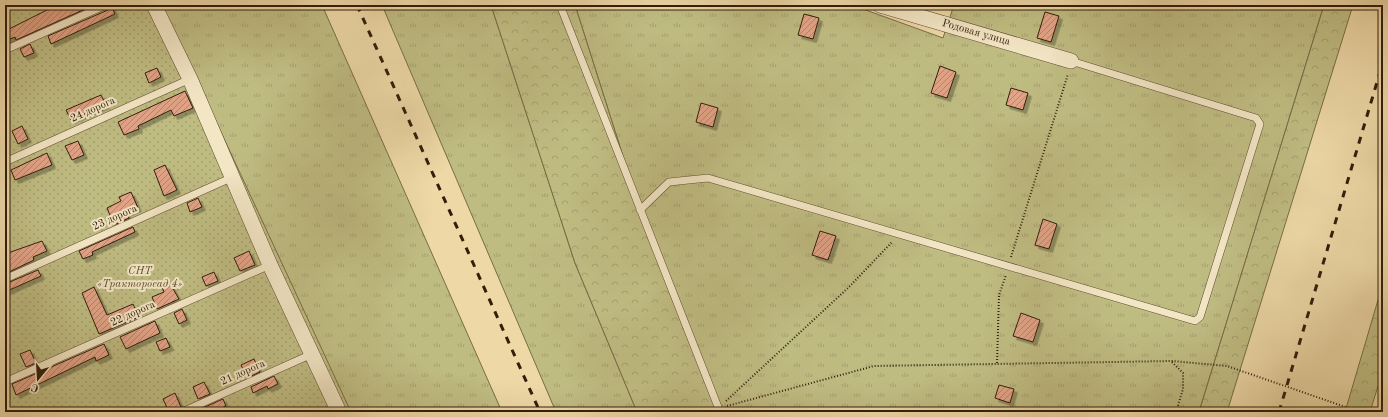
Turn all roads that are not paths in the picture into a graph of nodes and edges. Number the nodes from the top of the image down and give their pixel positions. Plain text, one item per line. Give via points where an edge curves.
1 (106, 5) edge
2 (154, 5) edge
3 (560, 5) edge
4 (880, 5) edge
5 (5, 50) edge
6 (1072, 61) joint
7 (190, 79) junction
8 (5, 162) edge
9 (233, 177) junction
10 (640, 210) junction
11 (270, 265) junction
12 (5, 279) edge
13 (312, 354) junction
14 (5, 382) edge
15 (719, 410) edge
16 (182, 412) edge
17 (339, 412) edge

1 - 5 lane
2 - 7 street
3 - 10 lane
4 - 6 street, Родовая улица
6 - 10 lane via 1256,118 1260,124 1200,317 1195,321 708,178 669,182
7 - 8 lane, 24 дорога
7 - 9 street
9 - 11 street
9 - 12 lane, 23 дорога
10 - 15 lane
11 - 13 street
11 - 14 lane, 22 дорога
13 - 16 lane, 21 дорога
13 - 17 street

